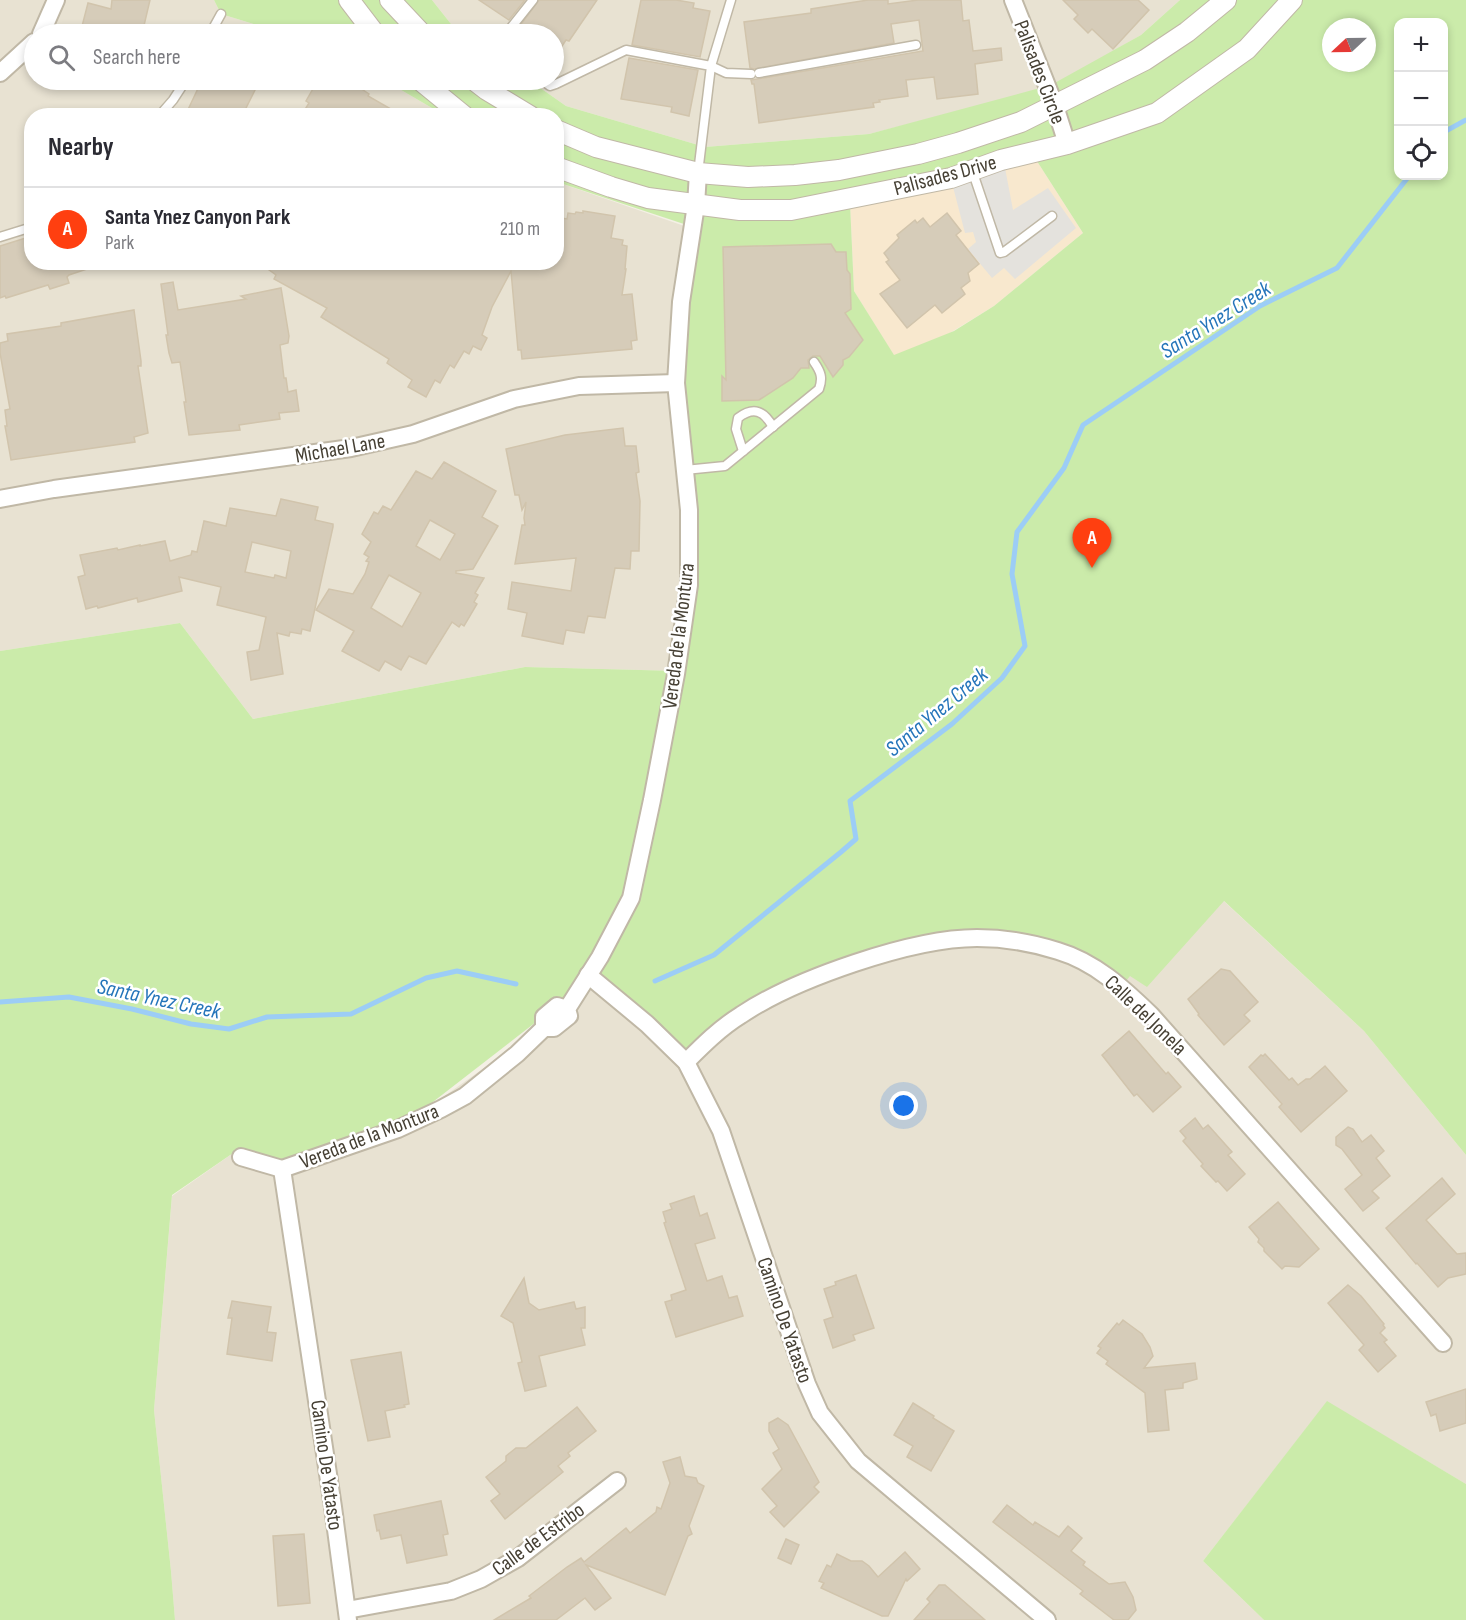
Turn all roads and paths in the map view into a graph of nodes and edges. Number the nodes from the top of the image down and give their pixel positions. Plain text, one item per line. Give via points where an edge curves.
1 (56, 0) edge
2 (349, 0) edge
3 (390, 0) edge
4 (533, 0) edge
5 (731, 0) edge
6 (1013, 0) edge
7 (1226, 0) edge
8 (1292, 0) edge
9 (221, 14) dead end
10 (45, 24) edge
11 (216, 24) edge
12 (367, 24) edge
13 (413, 24) edge
14 (514, 24) edge
15 (916, 45) dead end
16 (24, 51) edge
17 (711, 66) junction
18 (0, 74) edge
19 (564, 80) edge
20 (180, 90) edge
21 (432, 90) edge
22 (487, 90) edge
23 (1055, 106) junction
24 (166, 108) edge
25 (454, 108) edge
26 (517, 108) edge
27 (564, 133) edge
28 (1067, 144) junction
29 (564, 170) edge
30 (972, 170) junction
31 (698, 174) junction
32 (696, 205) junction
33 (1052, 216) dead end
34 (24, 230) edge
35 (0, 237) edge
36 (814, 362) dead end
37 (676, 382) junction
38 (773, 427) junction
39 (743, 451) junction
40 (685, 470) junction
41 (0, 499) edge
42 (588, 975) junction
43 (686, 1062) junction
44 (240, 1157) dead end
45 (282, 1169) junction
46 (1443, 1343) dead end
47 (618, 1481) dead end
48 (347, 1615) edge
49 (1047, 1620) edge

1 - 10 street
2 - 12 street
3 - 13 street
4 - 14 lane
5 - 17 lane
6 - 23 street, Palisades Circle
7 - 23 street, Palisades Drive via 1145,60
8 - 28 street, Palisades Drive via 1246,49 1157,114
9 - 11 lane
15 - 17 lane via 755,74 726,73
16 - 18 street
17 - 19 lane via 626,50
17 - 31 lane
20 - 24 lane
21 - 25 street
22 - 26 street
23 - 28 street, Palisades Circle
23 - 31 street, Palisades Drive via 958,143 839,170 748,177
27 - 31 street, Palisades Drive via 596,147
28 - 30 street, Palisades Drive
29 - 32 street, Palisades Drive via 648,198
30 - 32 street, Palisades Drive via 951,178 791,210
30 - 33 lane via 1000,253
31 - 32 street, Vereda de la Montura
32 - 37 street, Vereda de la Montura via 681,302
34 - 35 lane
36 - 38 lane via 821,371 819,389
37 - 40 street, Vereda de la Montura
37 - 41 street, Michael Lane via 579,386 514,399 413,434 351,448
38 - 39 lane
38 - 39 lane via 759,411 746,412 738,418 736,429
39 - 40 lane via 725,466
40 - 42 street, Vereda de la Montura via 689,585 652,800 631,897
42 - 43 street, Camino De Yatasto
42 - 45 street, Vereda de la Montura via 567,1009 569,1016 554,1028 544,1028 487,1080 441,1109 398,1129
43 - 46 street, Calle del Jonela via 710,1038 785,990 908,947 977,938 1016,941 1058,951 1090,964 1122,986 1151,1015
43 - 49 street, Camino De Yatasto via 721,1131 820,1413 858,1461
44 - 45 street, Vereda de la Montura
45 - 48 street, Camino De Yatasto
47 - 48 street, Calle de Estribo via 518,1558 482,1579 451,1591

